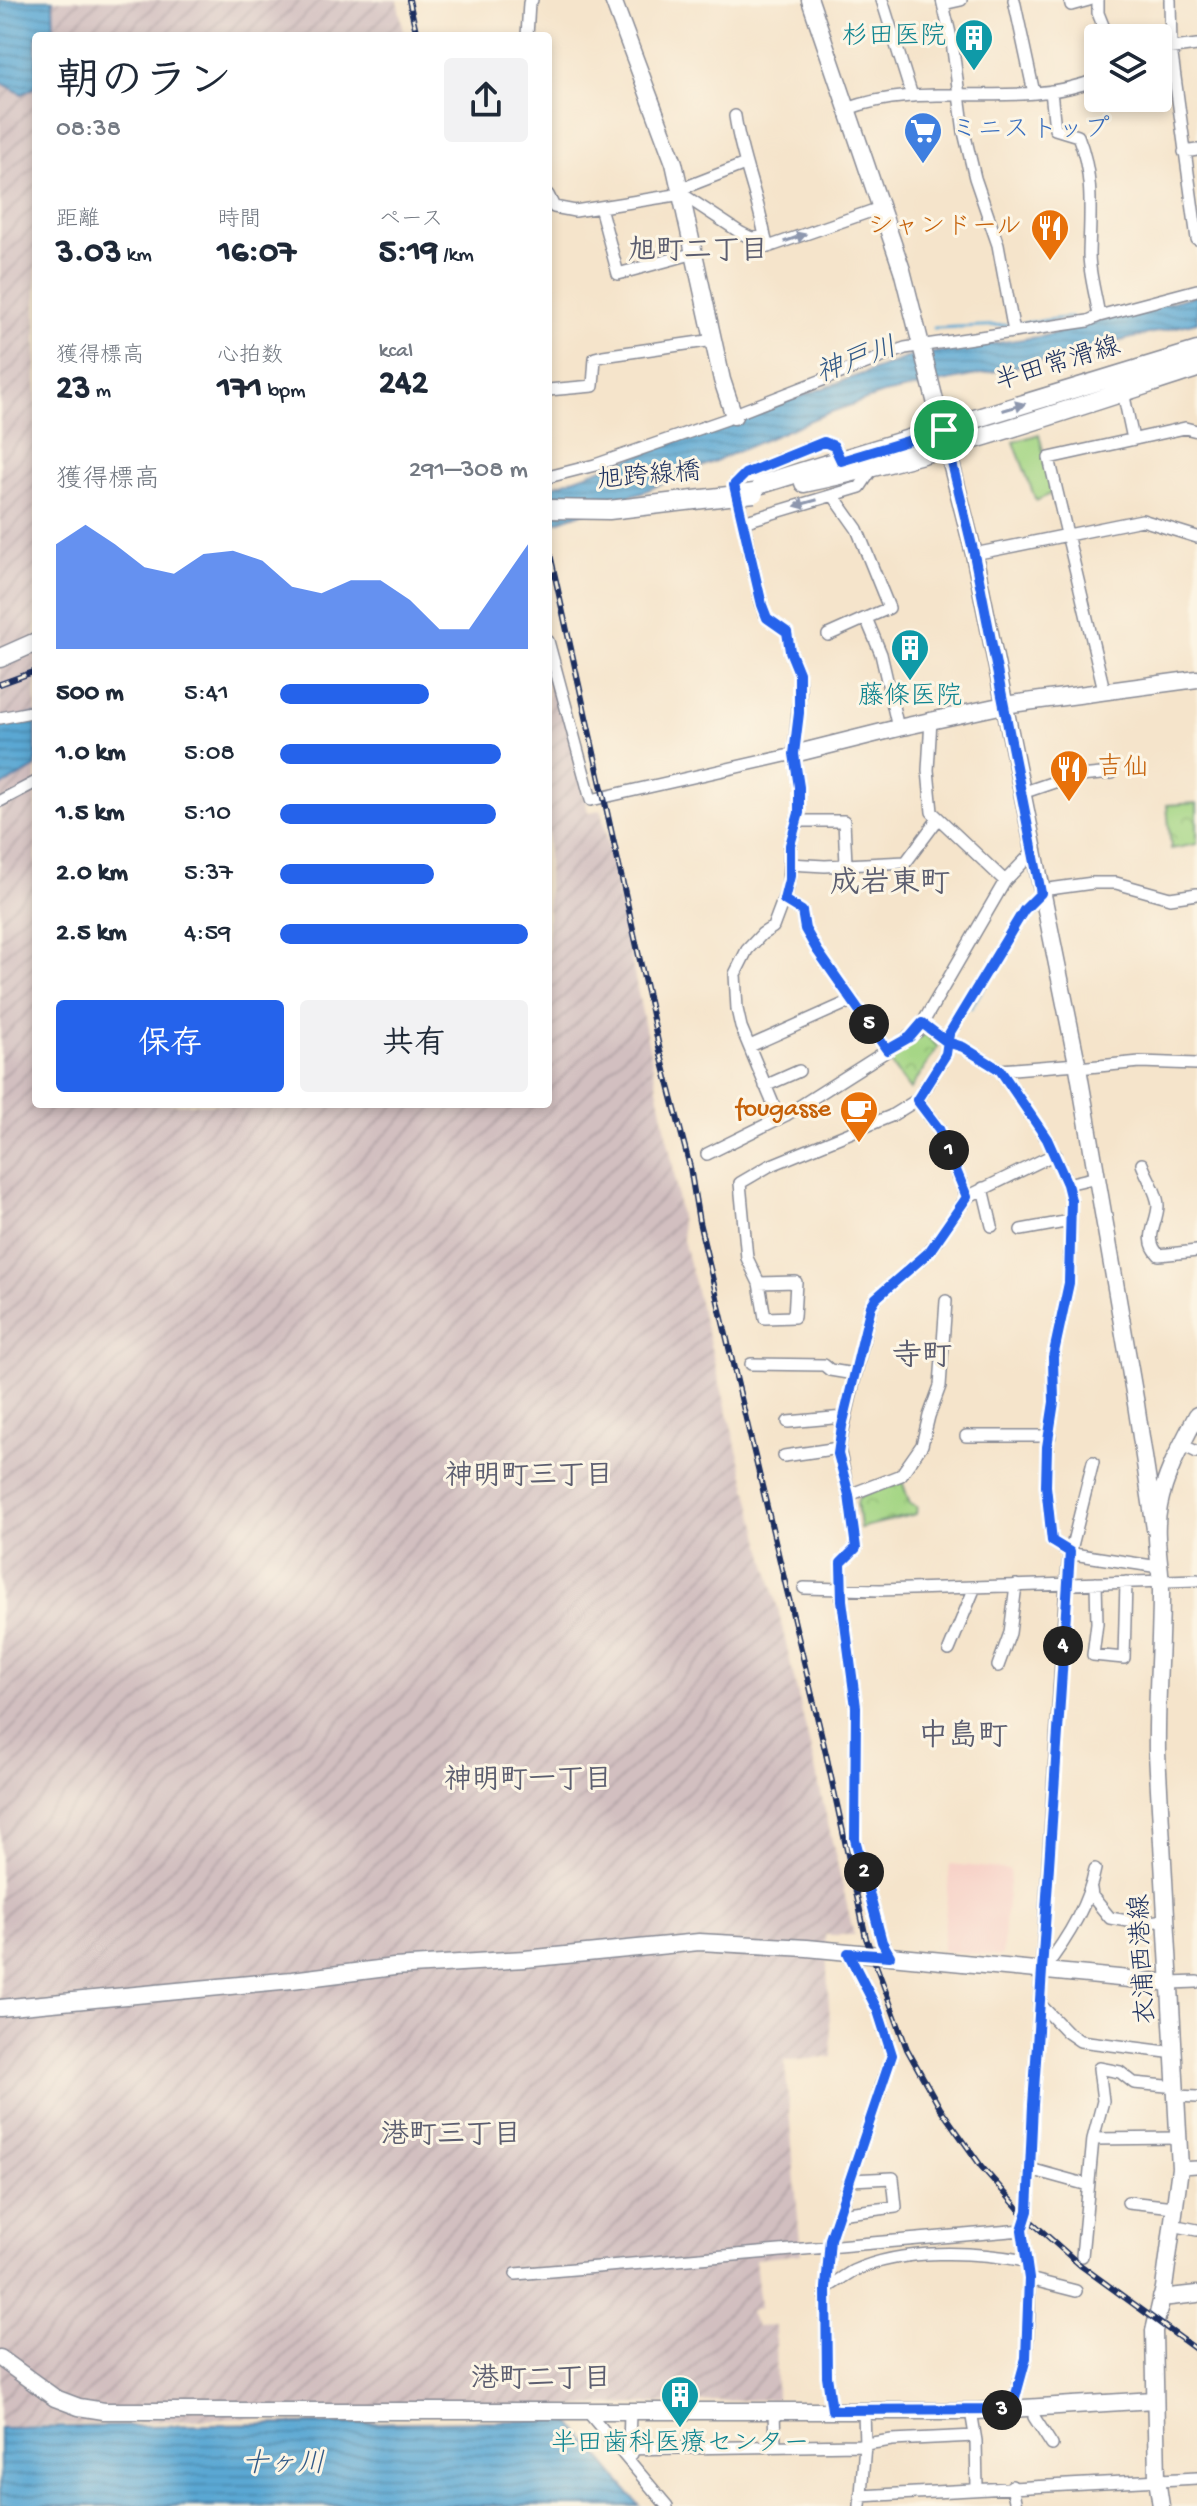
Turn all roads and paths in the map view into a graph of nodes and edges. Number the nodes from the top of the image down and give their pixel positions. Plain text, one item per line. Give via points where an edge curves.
1 (532, 0) edge
2 (613, 0) edge
3 (810, 0) edge
4 (882, 0) edge
5 (961, 0) edge
6 (1014, 0) edge
7 (1070, 0) edge
8 (1089, 0) edge
9 (1098, 0) edge
10 (1170, 0) edge
11 (943, 2) edge
12 (1102, 24) edge
13 (1170, 24) edge
14 (527, 32) edge
15 (1197, 45) edge
16 (1172, 48) edge
17 (1172, 56) edge
18 (1084, 83) edge
19 (1051, 91) junction
20 (1034, 93) junction
21 (959, 94) junction
22 (912, 96) junction
23 (847, 109) junction
24 (735, 116) dead end
25 (1197, 150) edge
26 (1184, 152) junction
27 (745, 164) junction
28 (681, 192) junction
29 (552, 203) edge
30 (600, 207) junction
31 (880, 208) junction
32 (765, 237) junction
33 (1197, 239) edge
34 (695, 253) junction
35 (1197, 290) edge
36 (1099, 316) junction
37 (1013, 327) junction
38 (714, 340) junction
39 (922, 344) junction
40 (1197, 351) edge
41 (1197, 368) edge
42 (552, 390) edge
43 (1123, 392) junction
44 (734, 416) junction
45 (1197, 431) edge
46 (946, 438) junction
47 (1133, 439) junction
48 (841, 461) junction
49 (872, 469) junction
50 (552, 476) edge
51 (753, 490) junction
52 (833, 495) junction
53 (552, 507) edge
54 (743, 522) junction
55 (1067, 534) junction
56 (1197, 537) edge
57 (974, 554) junction
58 (866, 618) junction
59 (828, 635) dead end
60 (32, 637) edge
61 (32, 644) edge
62 (0, 651) edge
63 (552, 656) edge
64 (0, 658) edge
65 (1197, 679) edge
66 (1104, 690) junction
67 (1004, 705) junction
68 (32, 712) edge
69 (0, 718) edge
70 (931, 720) junction
71 (898, 728) junction
72 (794, 754) junction
73 (1112, 773) dead end
74 (32, 784) edge
75 (1022, 793) junction
76 (0, 801) edge
77 (938, 819) junction
78 (797, 821) junction
79 (1033, 852) junction
80 (789, 864) junction
81 (846, 864) junction
82 (1005, 881) junction
83 (1041, 893) junction
84 (1197, 894) edge
85 (784, 900) junction
86 (853, 1000) junction
87 (922, 1023) junction
88 (947, 1042) junction
89 (750, 1046) junction
90 (887, 1050) junction
91 (1197, 1064) edge
92 (1077, 1066) junction
93 (1000, 1070) junction
94 (799, 1071) dead end
95 (765, 1086) junction
96 (917, 1100) junction
97 (779, 1118) junction
98 (707, 1154) dead end
99 (1055, 1154) junction
100 (1142, 1164) dead end
101 (1097, 1177) junction
102 (1067, 1184) junction
103 (983, 1188) junction
104 (967, 1197) junction
105 (1070, 1221) junction
106 (992, 1226) dead end
107 (1021, 1230) dead end
108 (1197, 1251) edge
109 (759, 1283) dead end
110 (946, 1301) dead end
111 (751, 1364) dead end
112 (854, 1374) junction
113 (1197, 1415) edge
114 (844, 1417) junction
115 (788, 1422) dead end
116 (966, 1436) dead end
117 (1050, 1436) junction
118 (839, 1448) junction
119 (1190, 1448) edge
120 (784, 1456) dead end
121 (1093, 1462) dead end
122 (1147, 1480) junction
123 (1166, 1481) junction
124 (849, 1495) junction
125 (1155, 1529) junction
126 (1070, 1552) junction
127 (1160, 1574) junction
128 (1197, 1580) edge
129 (1126, 1582) junction
130 (1096, 1583) junction
131 (1066, 1584) junction
132 (1016, 1585) junction
133 (975, 1587) junction
134 (804, 1588) dead end
135 (842, 1590) junction
136 (949, 1650) dead end
137 (998, 1666) dead end
138 (1095, 1869) dead end
139 (1091, 1889) junction
140 (1167, 1920) junction
141 (848, 1953) junction
142 (890, 1956) junction
143 (1042, 1971) junction
144 (1197, 1982) edge
145 (1171, 1983) junction
146 (1039, 2003) junction
147 (0, 2008) edge
148 (1175, 2053) junction
149 (1177, 2092) junction
150 (1197, 2097) edge
151 (1179, 2138) junction
152 (1093, 2139) junction
153 (1188, 2168) edge
154 (1030, 2169) junction
155 (850, 2180) junction
156 (1088, 2185) junction
157 (1128, 2202) dead end
158 (1174, 2207) junction
159 (838, 2214) junction
160 (1172, 2225) junction
161 (1022, 2230) junction
162 (1197, 2230) edge
163 (829, 2248) junction
164 (1082, 2256) dead end
165 (1026, 2261) junction
166 (516, 2274) dead end
167 (1029, 2279) junction
168 (826, 2288) junction
169 (1076, 2291) dead end
170 (1197, 2294) edge
171 (1161, 2298) junction
172 (0, 2358) edge
173 (1154, 2400) junction
174 (1035, 2407) junction
175 (1012, 2409) junction
176 (832, 2410) junction
177 (864, 2410) junction
178 (630, 2411) junction
179 (774, 2411) junction
180 (971, 2411) junction
181 (588, 2412) junction
182 (975, 2436) junction
183 (865, 2445) junction
184 (1052, 2445) dead end
185 (775, 2446) junction
186 (624, 2449) junction
187 (1197, 2478) edge
188 (1157, 2479) junction
189 (1012, 2486) junction
190 (977, 2488) junction
191 (860, 2501) edge
192 (667, 2506) edge
193 (1016, 2506) edge
194 (1161, 2506) edge

1 - 14 street
2 - 28 street
3 - 23 street
4 - 22 street
5 - 11 street
6 - 20 street
7 - 8 street via 1071,5
9 - 12 street
10 - 13 street
11 - 21 street
15 - 16 street
17 - 26 street
18 - 19 street
19 - 20 street
19 - 36 street via 1055,129 1078,136 1088,169 1089,255
20 - 21 street
21 - 22 street
21 - 37 street
22 - 23 street
23 - 31 street
24 - 27 street
25 - 26 street
26 - 33 street
27 - 28 street
27 - 32 street
28 - 30 street
28 - 32 street via 741,233
28 - 34 street
29 - 30 street via 575,211
30 - 34 street via 618,274
32 -> 31 street via 768,247
31 - 39 street
34 - 38 street
35 - 36 street
36 - 37 street
37 - 39 street
38 - 42 street via 595,358 593,386
38 - 44 street
39 - 44 street
39 - 46 street
46 -> 40 main road, 半田常滑線
41 - 43 main road, 半田常滑線
43 - 46 main road, 半田常滑線
43 - 47 street
44 - 50 street
45 - 47 street via 1185,428
46 - 48 main road, 半田常滑線
46 - 49 main road, 半田常滑線
46 - 57 street
47 - 55 street via 1049,458
48 - 51 main road, 半田常滑線
48 - 54 street via 834,446 824,442 745,474 734,485
49 - 51 main road, 半田常滑線
49 - 52 street via 860,487
51 - 53 main road, 旭跨線橋, bridge via 609,510
52 -> 54 street
52 - 58 street via 857,529 889,608
54 - 72 street via 762,605 767,618 787,632 799,673
55 - 56 street via 1142,520
55 - 57 street
55 - 66 street
57 - 67 street
58 - 59 street
58 - 71 street via 881,654
60 - 62 main road
61 - 64 main road
63 - 72 street via 591,800
65 - 66 street
66 - 67 street
67 - 70 street
67 - 75 street
68 - 69 street
70 - 71 street
70 - 77 street via 928,794
71 - 72 street
72 - 78 street
73 - 75 street via 1069,777
74 - 76 street
75 - 79 street
77 - 81 street via 906,862
77 - 82 street
78 - 80 street
78 - 81 street via 844,821
79 - 82 street
79 - 83 street
80 - 81 street
80 - 85 street
82 - 87 street
83 - 84 street via 1105,882 1170,898
83 - 88 street via 1024,910
83 - 92 street
85 - 86 street via 802,911 817,950
85 - 89 street via 773,927 747,950 735,974 737,1009
86 - 89 street
86 - 90 street
87 - 88 street
87 - 90 street
88 - 93 street
88 - 96 street via 946,1054
89 - 95 street
90 - 97 street
91 - 92 street
92 - 93 street
92 - 101 street
93 - 99 street
94 - 95 street
95 - 97 street
96 - 104 street via 939,1129
96 - 109 street via 740,1183 747,1258
97 - 98 street
99 - 102 street
99 - 103 street
100 - 108 street via 1157,1201 1151,1242 1155,1251
101 - 102 street
101 - 122 street
102 - 105 street
103 - 104 street
103 - 106 street
104 - 112 street via 929,1252 876,1298
105 - 107 street
105 - 117 street via 1069,1283 1053,1357
110 - 124 street via 940,1386 922,1445 901,1475
111 - 112 street via 824,1365
112 - 114 street
113 - 119 street, 衣浦西港線
114 - 115 street
114 - 118 street
116 - 117 street
117 - 126 street via 1046,1486 1052,1541
118 - 120 street
118 - 124 street
119 - 123 street, 衣浦西港線
121 - 126 street
122 - 123 street via 1153,1486
122 - 125 street
123 - 125 street, 衣浦西港線
124 - 135 street via 856,1548 841,1563
125 - 127 street, 衣浦西港線
126 - 127 street
126 - 131 street
127 - 128 street
127 - 129 street
127 - 140 street, 衣浦西港線 via 1156,1717
129 - 130 street
129 - 130 street via 1124,1658 1093,1655
130 - 131 street
131 - 132 street
131 - 143 street
132 - 133 street
132 - 137 street via 1010,1633
133 - 135 street
133 - 136 street
134 - 135 street
135 - 142 street via 856,1707 855,1839
138 - 139 street
139 - 140 street via 1110,1918
139 - 143 street
140 - 145 street, 衣浦西港線
141 - 142 street
141 - 147 street via 699,1942 409,1965
141 - 155 street via 878,2011 892,2055
142 - 143 street
143 - 145 street
143 - 146 street
144 - 145 street
145 - 148 street, 衣浦西港線
146 - 148 street via 1080,2041
146 - 154 street
148 - 149 street, 衣浦西港線
149 - 150 street
149 - 151 street, 衣浦西港線
149 - 152 street via 1134,2083 1120,2072 1099,2068 1103,2101
151 - 152 street
151 - 153 street, 衣浦西港線
152 - 156 street
153 - 158 street, 衣浦西港線
154 - 156 street
154 - 161 street
155 - 159 street
155 - 159 street via 893,2178 896,2207
156 - 164 street
157 - 158 street
158 - 160 street, 衣浦西港線
159 - 163 street
160 - 162 street
160 - 171 street, 衣浦西港線
161 - 163 street
161 - 165 street
163 - 166 street
163 - 168 street
165 - 167 street
165 - 168 street via 960,2252 928,2255 853,2271
167 - 169 street
167 - 175 street via 1026,2358
168 - 176 street
170 - 171 street
171 - 173 street, 衣浦西港線 via 1154,2331
172 - 181 street via 55,2398 104,2411
173 - 174 street
173 - 188 street, 衣浦西港線
174 - 175 street
174 - 184 street via 1034,2417
175 - 180 street
176 - 177 street
176 - 179 street
177 - 180 street
177 - 183 street
178 - 179 street
178 - 181 street
178 - 186 street
179 - 185 street
180 - 182 street
181 - 186 street
182 - 183 street
182 - 190 street
183 - 185 street
183 - 191 street
185 - 186 street
186 - 192 street
187 - 188 street
188 - 189 street
188 - 194 street, 衣浦西港線
189 - 190 street
189 - 193 street
190 - 191 street

